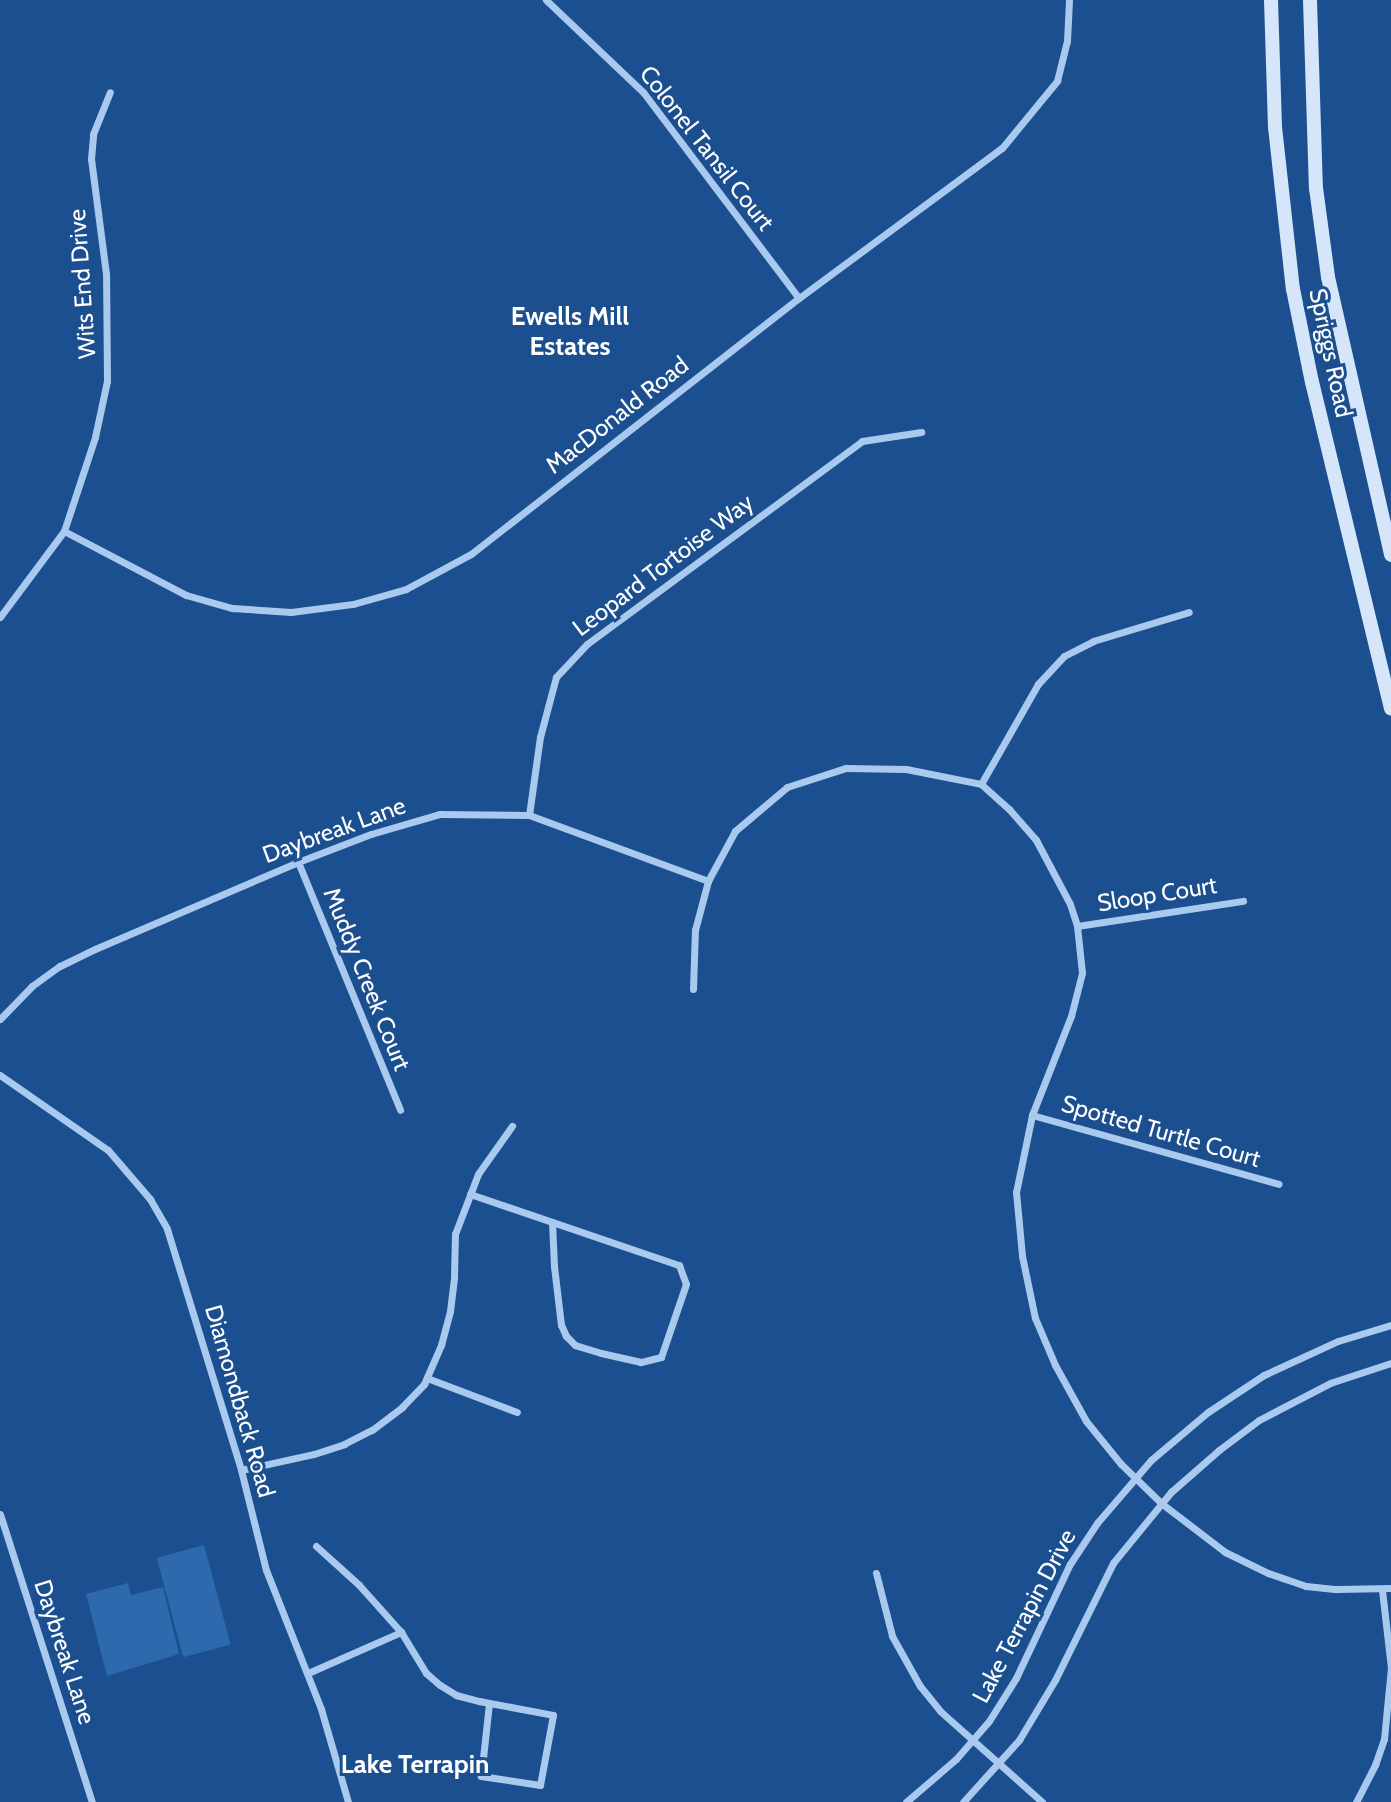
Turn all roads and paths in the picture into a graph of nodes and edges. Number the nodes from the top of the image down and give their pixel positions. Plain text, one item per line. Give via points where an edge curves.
1 (546, 0) edge
2 (1069, 0) edge
3 (1271, 0) edge
4 (1310, 0) edge
5 (110, 92) dead end
6 (799, 298) junction
7 (921, 432) dead end
8 (64, 531) junction
9 (1391, 555) edge
10 (1189, 612) dead end
11 (0, 617) edge
12 (1391, 709) edge
13 (981, 785) junction
14 (529, 815) junction
15 (298, 862) junction
16 (708, 881) junction
17 (1244, 901) dead end
18 (1077, 926) junction
19 (692, 989) dead end
20 (0, 1019) edge
21 (0, 1075) edge
22 (400, 1110) dead end
23 (1032, 1115) junction
24 (512, 1126) dead end
25 (1279, 1184) dead end
26 (470, 1194) junction
27 (551, 1222) junction
28 (1391, 1325) edge
29 (1391, 1363) edge
30 (427, 1378) junction
31 (517, 1412) dead end
32 (241, 1470) junction
33 (1135, 1478) junction
34 (1161, 1503) junction
35 (0, 1514) edge
36 (316, 1546) dead end
37 (876, 1573) dead end
38 (1391, 1588) edge
39 (1382, 1590) junction
40 (401, 1632) junction
41 (1391, 1668) edge
42 (308, 1673) junction
43 (489, 1703) junction
44 (973, 1741) junction
45 (999, 1763) junction
46 (92, 1802) edge
47 (348, 1802) edge
48 (906, 1802) edge
49 (963, 1802) edge
50 (1042, 1802) edge
51 (1356, 1802) edge

1 - 6 street, Colonel Tansil Court via 643,92
2 - 6 street, MacDonald Road via 1068,41 1057,81 1002,148
3 - 12 main road, Spriggs Road via 1275,127 1293,289
4 - 9 main road, Spriggs Road via 1316,188 1328,277
5 - 8 street, Wits End Drive via 93,134 91,159 106,274 107,381 96,436
6 - 8 street, MacDonald Road via 471,554 406,589 353,604 291,612 232,608 186,595
7 - 14 street, Leopard Tortoise Way via 862,441 586,644 556,677 540,737
8 - 11 street, Wits End Drive
10 - 13 street via 1093,641 1064,656 1038,684
13 - 16 street via 906,769 846,768 787,787 735,831
13 - 18 street via 1036,840
14 - 15 street, Daybreak Lane via 440,814
14 - 16 street, Daybreak Lane
15 - 20 street, Daybreak Lane via 60,966 32,986
15 - 22 street, Muddy Creek Court
16 - 19 street via 695,930
17 - 18 street, Sloop Court
18 - 23 street via 1082,973 1071,1016
21 - 32 street, Diamondback Road via 107,1150 150,1199 180,1262
23 - 25 street, Spotted Turtle Court
23 - 33 street via 1016,1192 1035,1318 1086,1421
24 - 26 street via 485,1161
26 - 27 street
26 - 30 street via 455,1234 450,1311
27 - 27 street via 680,1265 686,1284 662,1357 641,1362 575,1345 566,1336 561,1325
28 - 33 street, Lake Terrapin Drive via 1318,1349 1248,1385 1185,1430
29 - 34 street via 1330,1383 1259,1420
30 - 31 street
30 - 32 street via 402,1407 344,1444
32 - 42 street, Diamondback Road via 266,1570
33 - 34 street
33 - 44 street, Lake Terrapin Drive via 1070,1564 1009,1691
34 - 39 street via 1225,1552 1268,1573 1306,1586
34 - 45 street via 1113,1563 1043,1703
35 - 46 street, Daybreak Lane
36 - 40 street
37 - 44 street via 882,1605 902,1659 933,1703
38 - 39 street
39 - 41 street
40 - 42 street
40 - 43 street via 426,1672 440,1685 456,1695
41 - 51 street via 1384,1739
42 - 47 street, Diamondback Road
43 - 43 street via 553,1715 540,1785 481,1776
44 - 45 street
44 - 48 street, Lake Terrapin Drive
45 - 49 street
45 - 50 street

